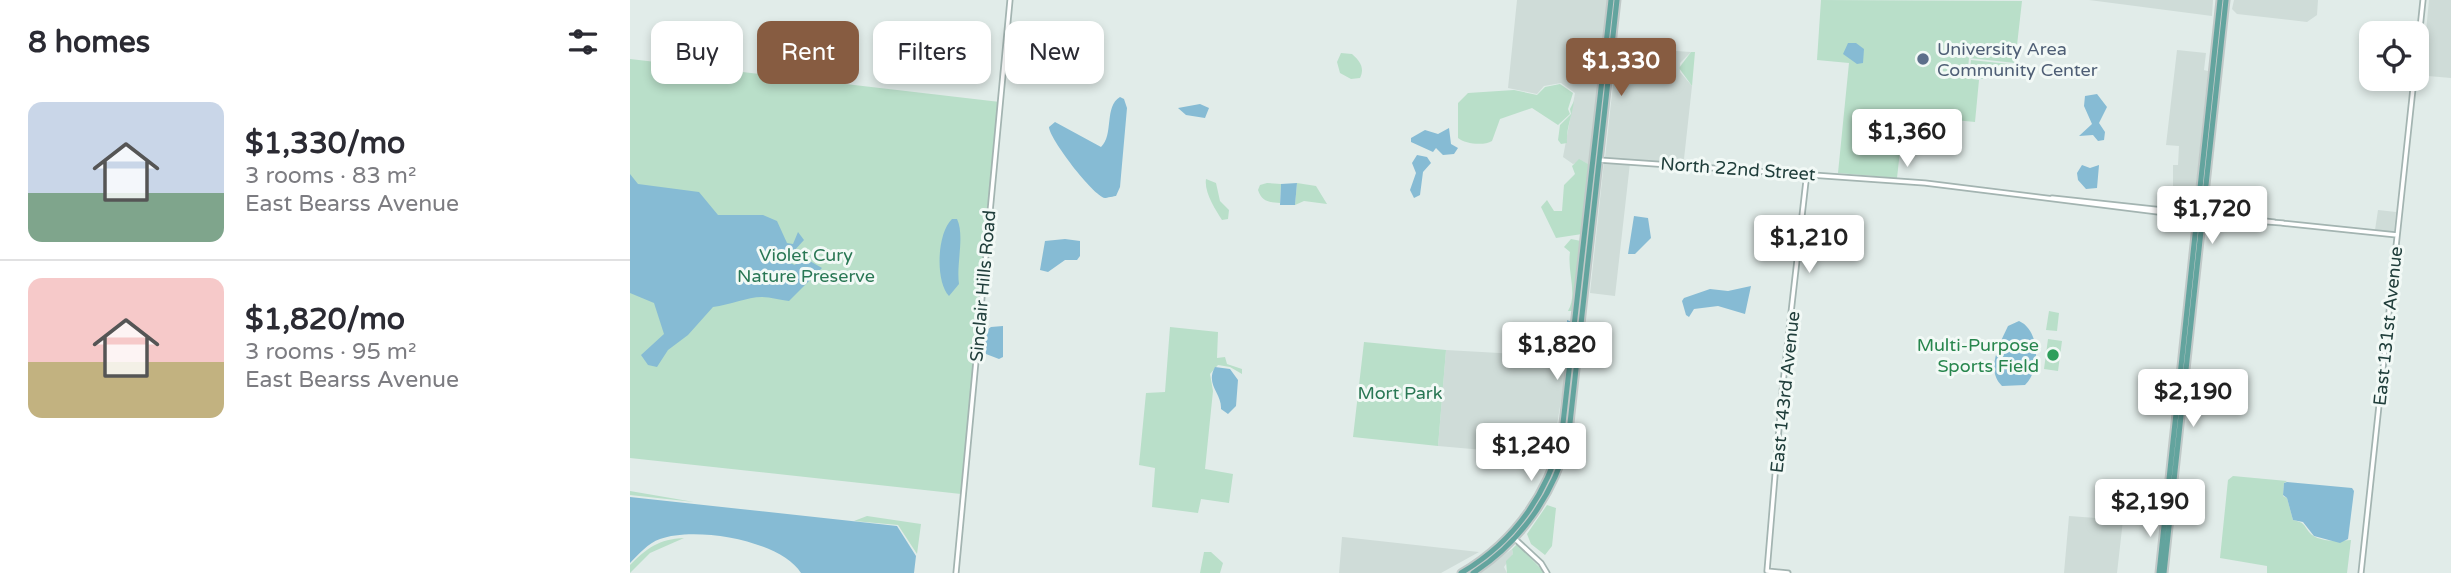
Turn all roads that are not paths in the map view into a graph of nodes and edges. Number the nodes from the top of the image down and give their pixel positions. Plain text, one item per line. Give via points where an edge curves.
1 (1010, 0) edge
2 (1611, 0) edge
3 (1617, 0) edge
4 (2220, 0) edge
5 (2226, 0) edge
6 (2423, 0) edge
7 (2421, 21) edge
8 (2413, 91) edge
9 (1598, 160) junction
10 (1807, 172) junction
11 (2066, 197) junction
12 (2048, 198) junction
13 (2105, 201) junction
14 (2072, 202) junction
15 (2094, 205) junction
16 (2200, 215) junction
17 (2397, 235) junction
18 (1512, 537) junction
19 (956, 573) edge
20 (1461, 573) edge
21 (1473, 573) edge
22 (1547, 573) edge
23 (1788, 573) edge
24 (2162, 573) edge
25 (2361, 573) edge

1 - 19 street, Sinclair Hills Road
2 - 9 main road
3 - 9 main road
4 - 16 main road
5 - 16 main road
6 - 7 street
8 - 17 street, East 131st Avenue
9 - 10 street, North 22nd Street
9 - 18 main road via 1567,426 1544,499
10 - 12 street, North 22nd Street
10 - 23 street, East 143rd Avenue via 1767,571
11 - 12 street, North 22nd Street
11 - 13 street, North 22nd Street
11 - 14 street
12 - 14 street, North 22nd Street
13 - 15 street
13 - 16 street, North 22nd Street
14 - 15 street, North 22nd Street
15 - 16 street, North 22nd Street
16 - 17 street, North 22nd Street
16 - 24 main road
17 - 25 street, East 131st Avenue
18 - 20 main road
18 - 21 main road
18 - 22 street

